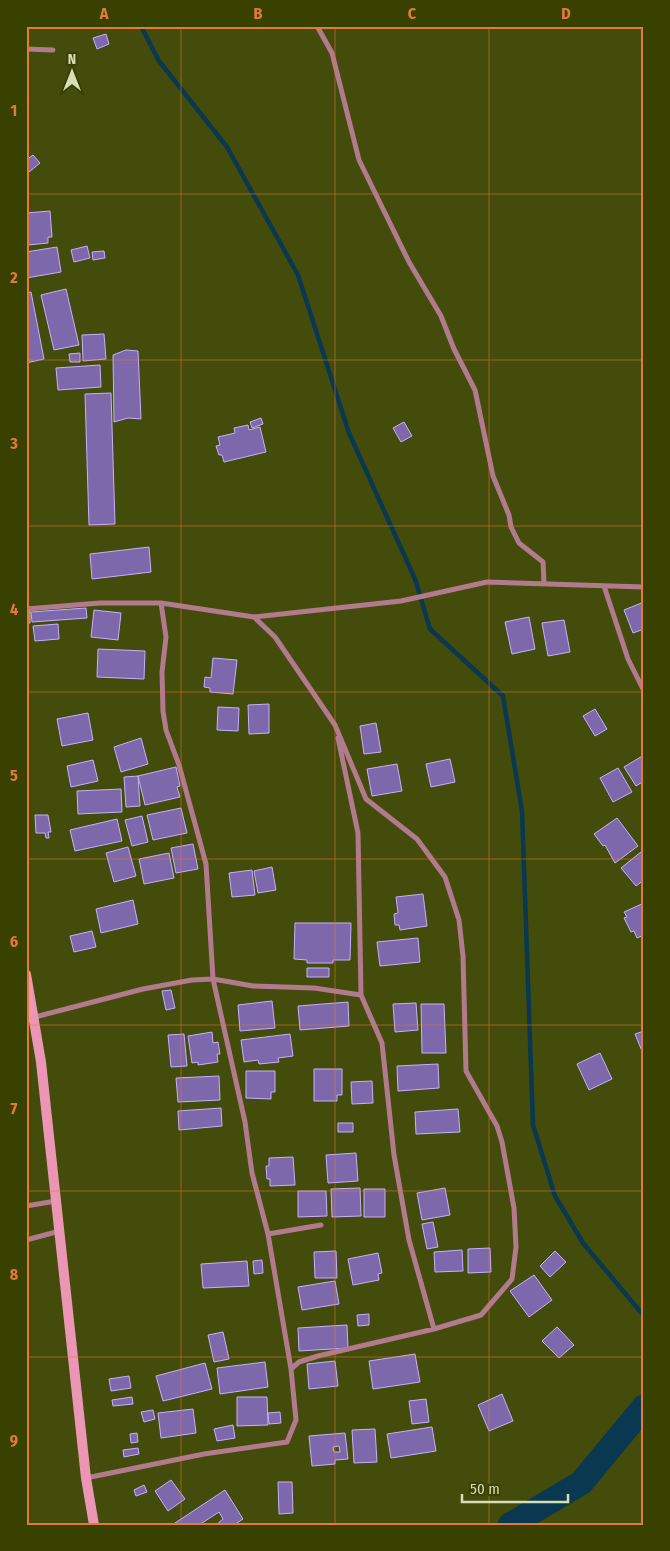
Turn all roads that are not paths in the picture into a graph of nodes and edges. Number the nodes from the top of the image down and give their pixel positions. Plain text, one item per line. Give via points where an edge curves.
1 (317, 26) edge
2 (26, 49) edge
3 (53, 50) dead end
4 (544, 584) junction
5 (604, 586) junction
6 (644, 587) edge
7 (161, 603) junction
8 (26, 609) edge
9 (254, 617) junction
10 (644, 691) edge
11 (335, 725) junction
12 (26, 974) edge
13 (213, 979) junction
14 (362, 995) junction
15 (34, 1017) junction
16 (56, 1201) junction
17 (26, 1206) edge
18 (321, 1225) dead end
19 (60, 1231) junction
20 (268, 1234) junction
21 (26, 1240) edge
22 (434, 1329) junction
23 (290, 1369) junction
24 (86, 1478) junction
25 (94, 1525) edge

1 - 4 street via 332,53 359,160 409,262 441,316 475,390 493,476 519,543 543,562
2 - 3 street
4 - 5 street
4 - 9 street via 487,582 401,601
5 - 6 street
5 - 10 street via 628,659
7 - 8 street via 100,603
7 - 9 street
7 - 13 street via 166,637 162,672 163,712 206,864
9 - 11 street via 275,637
11 - 14 street via 358,834
11 - 22 street via 366,798 417,839 445,877 459,920 463,956 466,1071 502,1142 514,1208 516,1247 512,1279 481,1315
12 - 15 main road
13 - 14 street via 253,986 314,988
13 - 15 street via 143,989
13 - 20 street via 245,1122 252,1173
14 - 22 street via 382,1043 397,1174 409,1240
15 - 16 main road
16 - 17 street
16 - 19 main road
18 - 20 street
19 - 21 street
19 - 24 main road
20 - 23 street
22 - 23 street via 318,1356
23 - 24 street via 296,1420 286,1442 204,1454
24 - 25 main road

